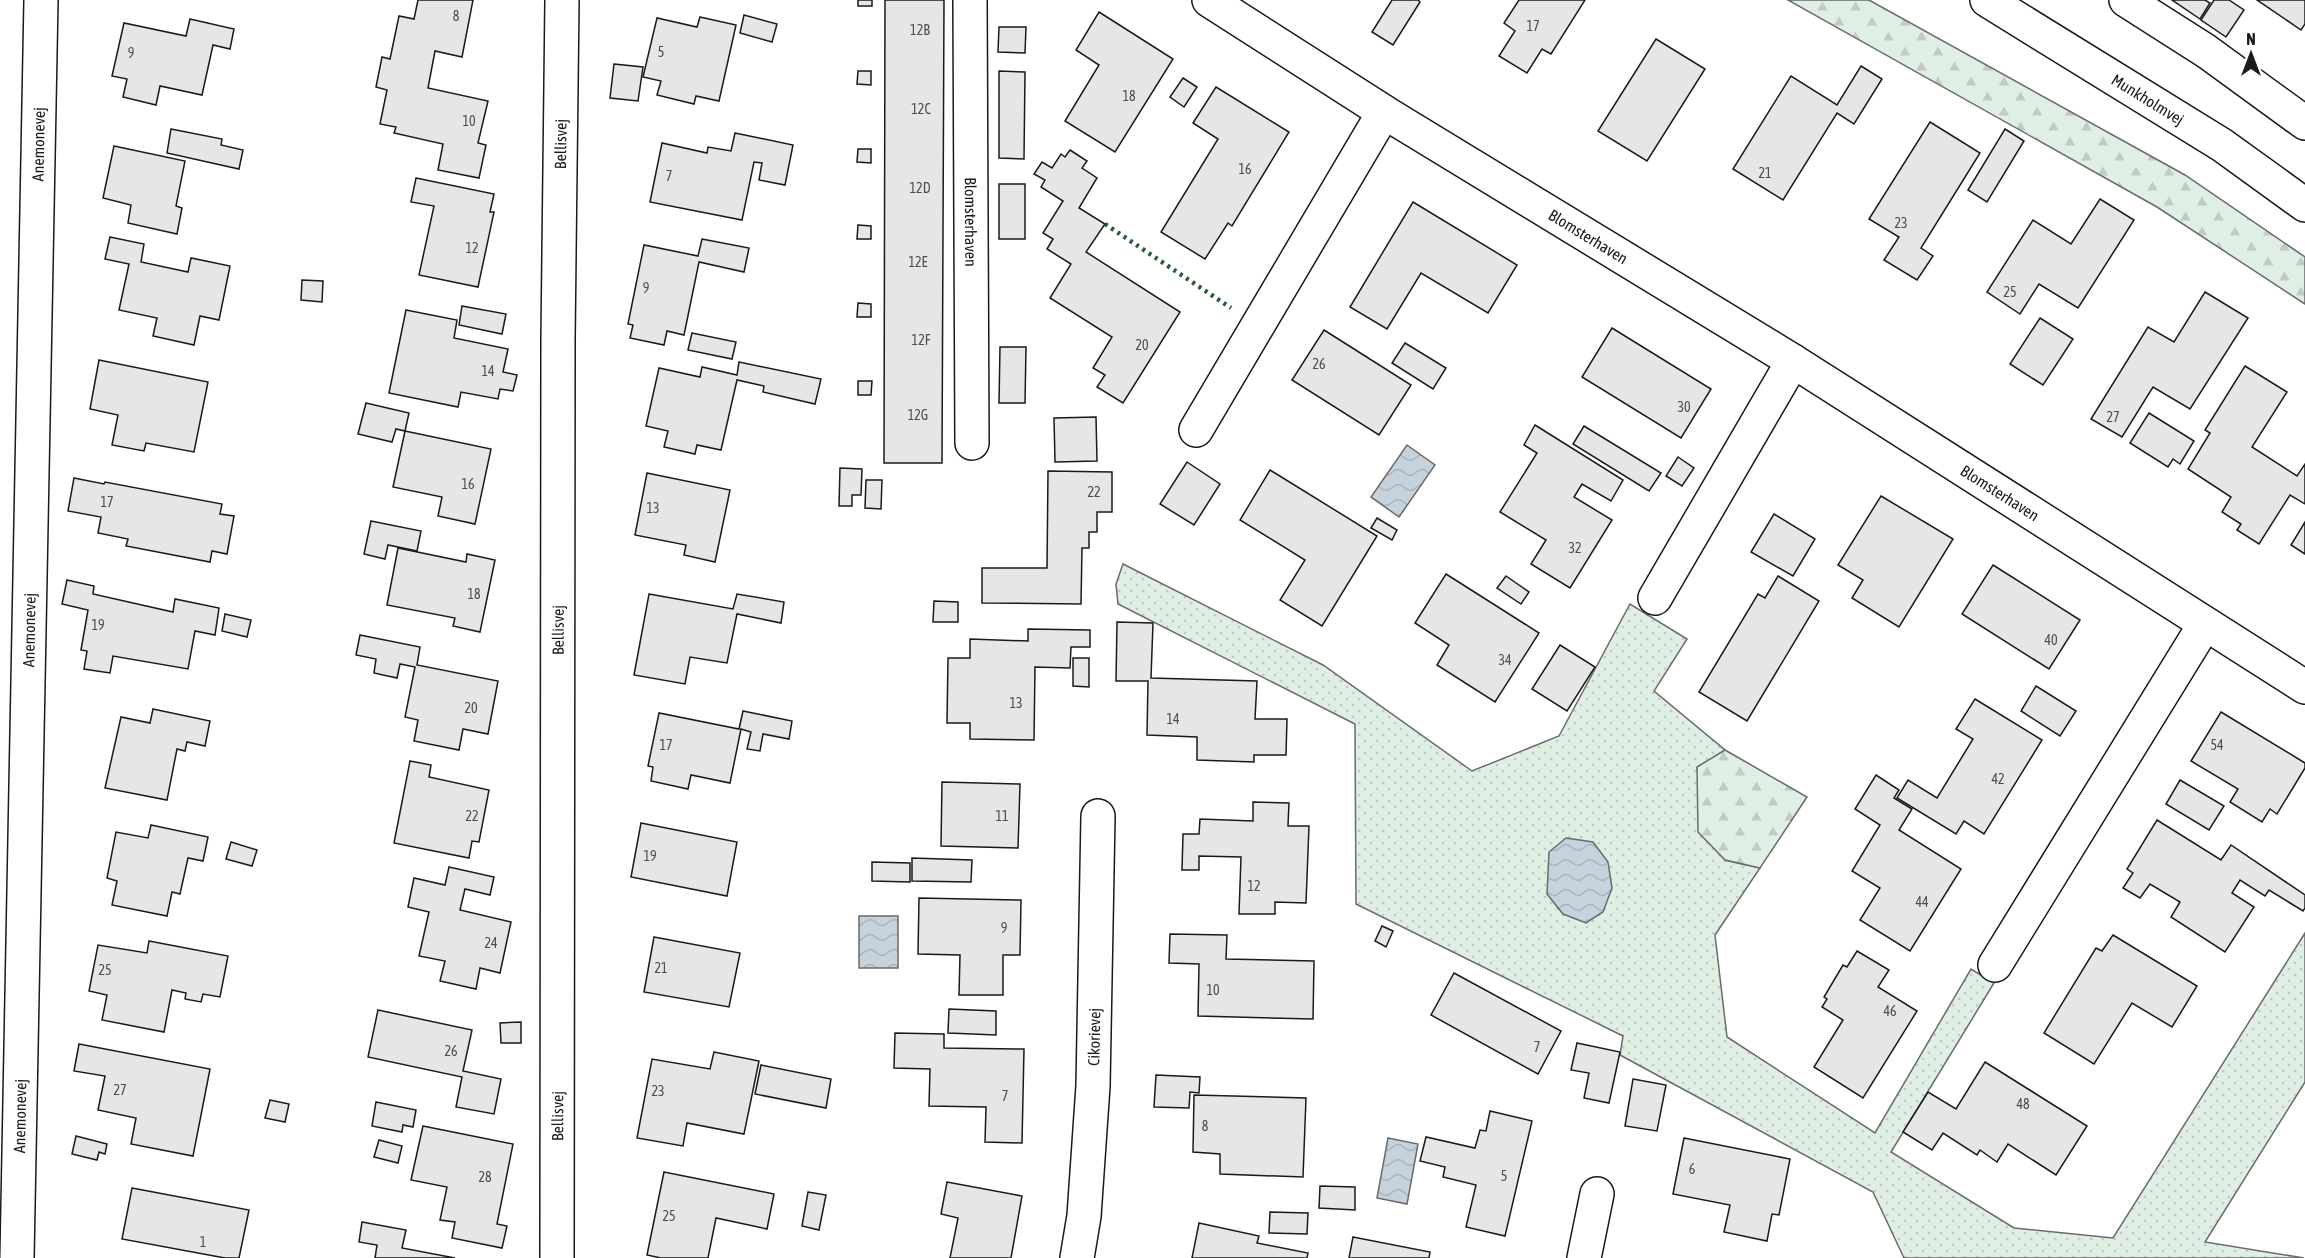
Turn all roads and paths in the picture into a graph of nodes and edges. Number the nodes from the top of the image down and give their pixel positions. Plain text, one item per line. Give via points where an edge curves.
1 (41, 0) edge
2 (562, 0) edge
3 (970, 0) edge
4 (1209, 0) edge
5 (1987, 0) edge
6 (2126, 0) edge
7 (1384, 112) junction
8 (2305, 123) edge
9 (2305, 205) edge
10 (1793, 361) junction
11 (1196, 430) dead end
12 (972, 443) dead end
13 (1655, 598) dead end
14 (2205, 624) junction
15 (2305, 687) edge
16 (1098, 816) dead end
17 (1995, 965) dead end
18 (1597, 1194) dead end
19 (17, 1258) edge
20 (557, 1258) edge
21 (1077, 1258) edge
22 (1584, 1258) edge

1 - 19 street, Anemonevej
2 - 20 street, Bellisvej
3 - 12 street, Blomsterhaven
4 - 7 street, Blomsterhaven
5 - 9 street, Munkholmvej via 2222,145
6 - 8 street via 2206,51
7 - 10 street, Blomsterhaven
7 - 11 street
10 - 13 street
10 - 14 street, Blomsterhaven
14 - 15 street, Blomsterhaven
14 - 17 street
16 - 21 street, Cikorievej via 1092,1096 1084,1216
18 - 22 street

